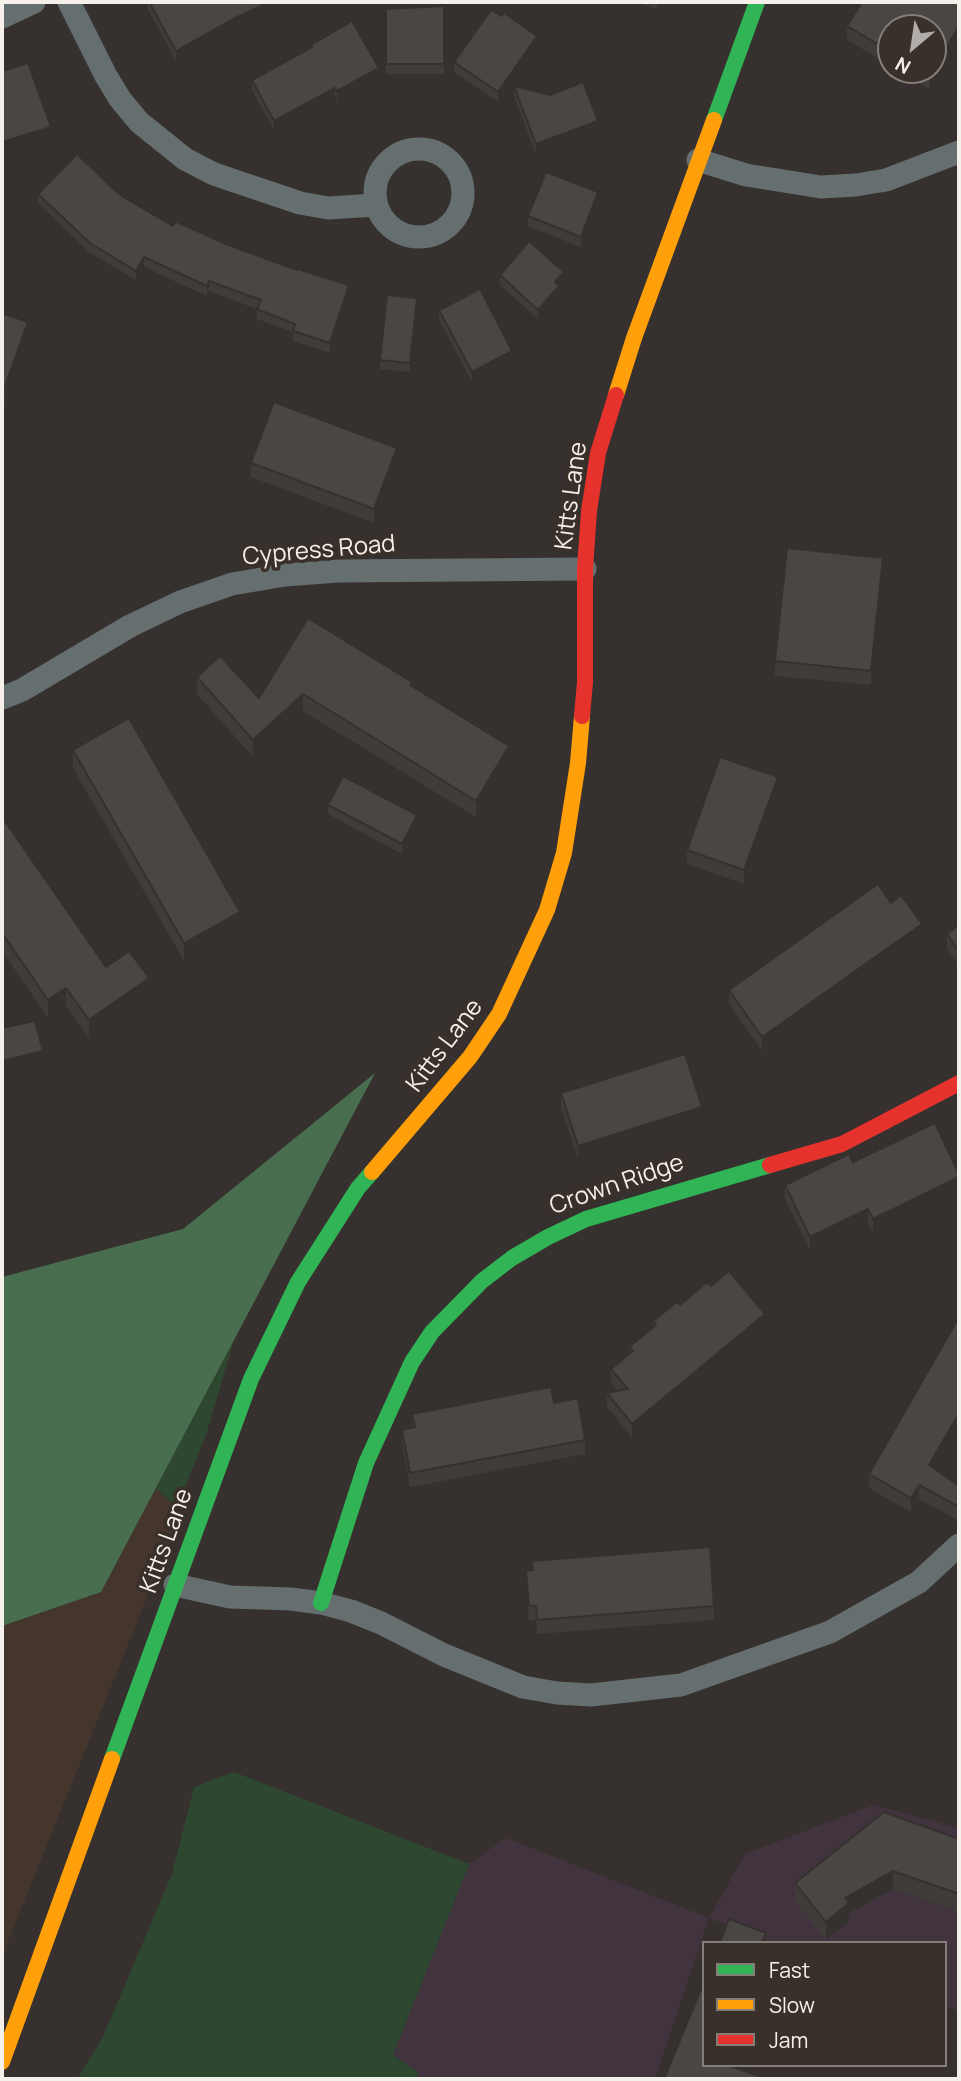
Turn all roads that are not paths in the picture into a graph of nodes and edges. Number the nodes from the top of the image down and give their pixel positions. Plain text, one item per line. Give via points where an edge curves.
1 (34, 2) edge
2 (69, 2) edge
3 (757, 2) edge
4 (2, 17) edge
5 (959, 152) edge
6 (698, 160) junction
7 (376, 205) dead end
8 (585, 569) junction
9 (2, 698) edge
10 (959, 1083) edge
11 (959, 1545) edge
12 (175, 1585) junction
13 (321, 1603) junction
14 (2, 2062) edge

1 - 4 street
2 - 7 street via 120,99 139,122 185,159 214,174 300,203 328,208
3 - 6 street, Kitts Lane
5 - 6 street via 886,180 821,187 746,175
6 - 8 street, Kitts Lane via 598,453
8 - 9 street, Cypress Road via 339,571 232,584 130,625
8 - 12 street, Kitts Lane via 585,682 578,763 564,853 547,910 492,1025 432,1104 358,1188 298,1282 251,1379
10 - 13 street, Crown Ridge via 842,1144 586,1219 548,1237 482,1281 432,1332 412,1362 366,1463
11 - 13 street via 919,1582 830,1632 681,1685 591,1695 523,1687 381,1623
12 - 13 street via 229,1597
12 - 14 street, Kitts Lane

